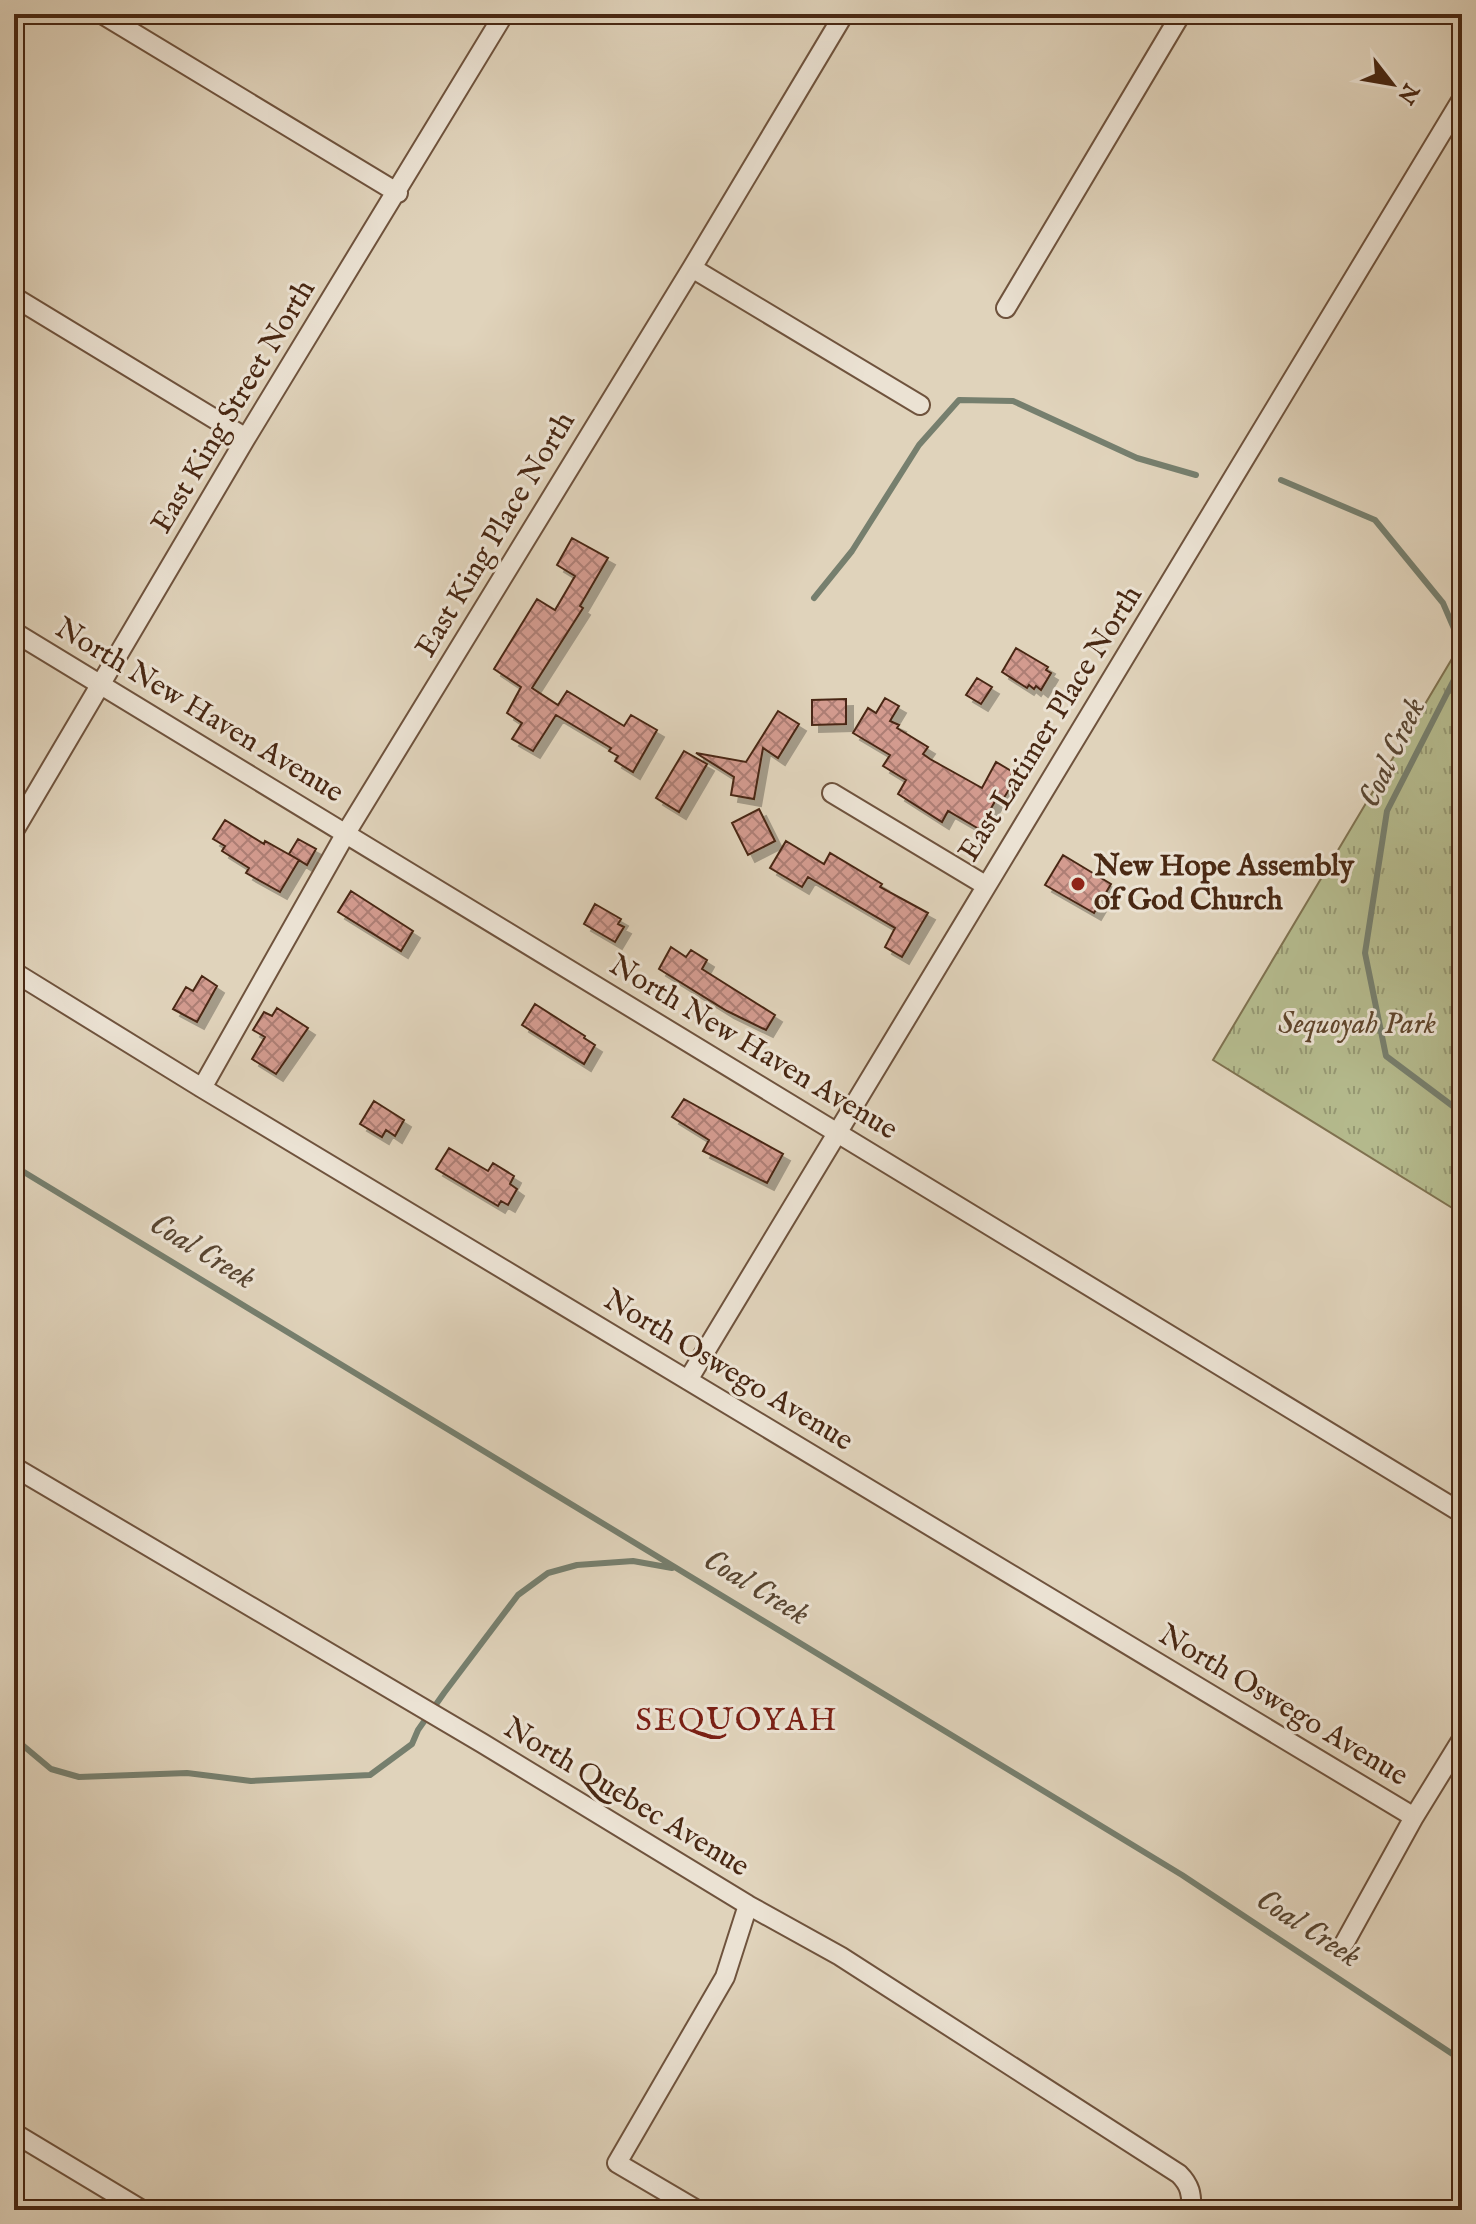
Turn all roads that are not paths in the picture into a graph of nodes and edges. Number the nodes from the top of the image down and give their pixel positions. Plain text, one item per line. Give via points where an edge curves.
1 (102, 14) edge
2 (504, 14) edge
3 (844, 14) edge
4 (1181, 14) edge
5 (1462, 99) edge
6 (398, 193) junction
7 (692, 268) junction
8 (14, 297) edge
9 (1006, 308) dead end
10 (920, 405) dead end
11 (246, 438) junction
12 (14, 632) edge
13 (102, 685) junction
14 (832, 793) dead end
15 (14, 831) edge
16 (346, 833) junction
17 (985, 885) junction
18 (14, 972) edge
19 (202, 1088) junction
20 (837, 1132) junction
21 (688, 1380) junction
22 (14, 1467) edge
23 (1462, 1513) edge
24 (1462, 1739) edge
25 (1414, 1817) junction
26 (748, 1905) junction
27 (1345, 1942) dead end
28 (14, 2133) edge
29 (1192, 2204) edge
30 (142, 2210) edge
31 (697, 2210) edge

1 - 6 street
2 - 6 street, East King Street North
3 - 7 street, East King Place North
4 - 9 street
5 - 17 street, East Latimer Place North
6 - 11 street, East King Street North
7 - 10 street
7 - 16 street, East King Place North
8 - 11 street
11 - 13 street, East King Street North
12 - 13 street, North New Haven Avenue
13 - 15 street, East King Street North
13 - 16 street, North New Haven Avenue
14 - 17 street
16 - 19 street, East King Place North
16 - 20 street, North New Haven Avenue
17 - 20 street, East Latimer Place North
18 - 19 street, North Oswego Avenue
19 - 21 street, North Oswego Avenue
20 - 21 street, East Latimer Place North
20 - 23 street, North New Haven Avenue
21 - 25 street, North Oswego Avenue
22 - 26 street, North Quebec Avenue
24 - 25 street
25 - 27 street
26 - 29 street, North Quebec Avenue via 840,1956 1179,2174 1188,2184
26 - 31 street via 725,1977 617,2163
28 - 30 street

